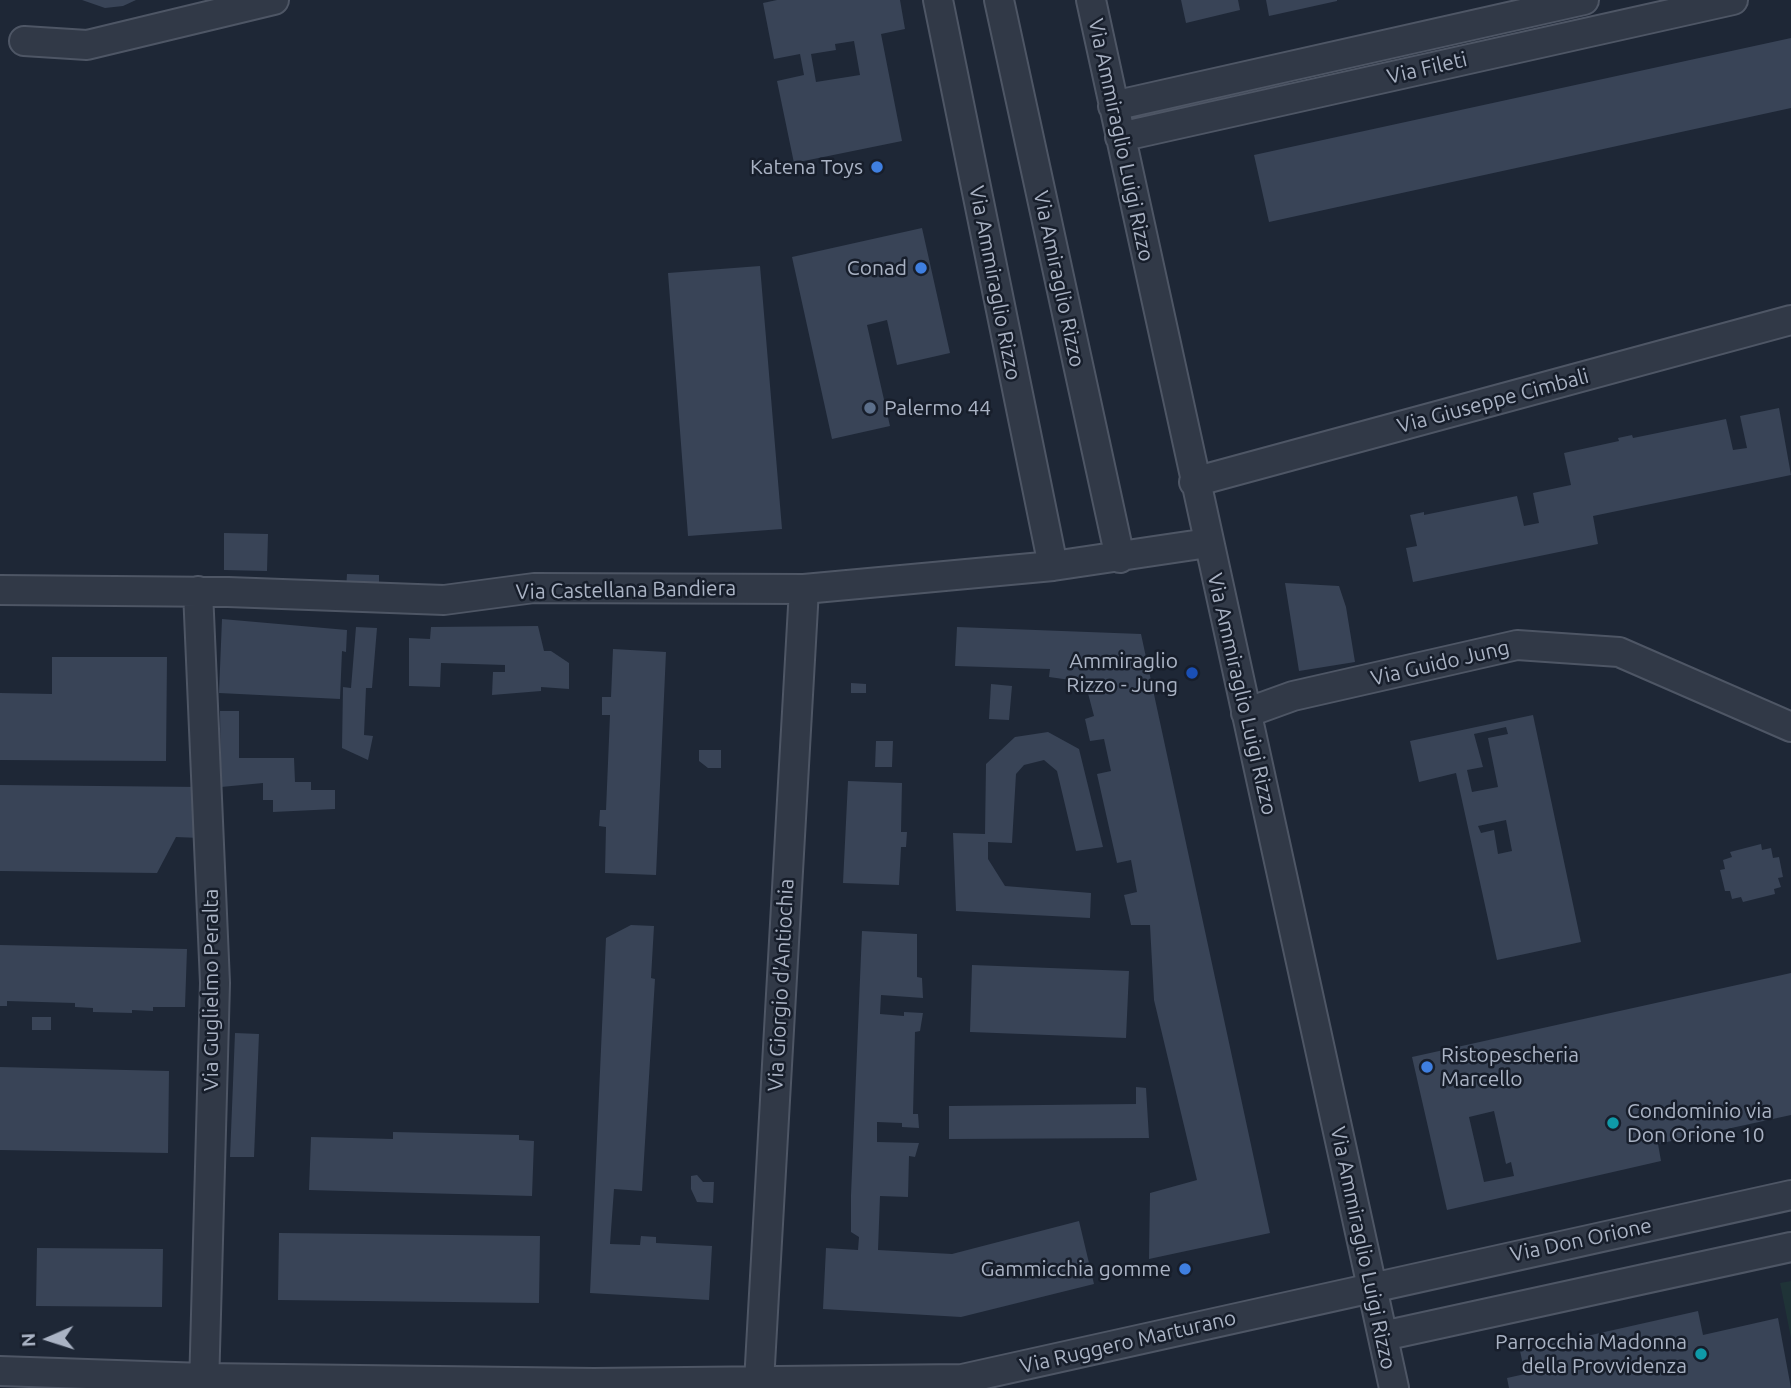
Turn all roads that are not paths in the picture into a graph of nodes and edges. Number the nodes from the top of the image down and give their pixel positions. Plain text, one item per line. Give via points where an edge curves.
1 (274, 0) edge
2 (938, 0) edge
3 (999, 0) edge
4 (1091, 0) edge
5 (1584, 0) edge
6 (1733, 0) edge
7 (24, 41) dead end
8 (1113, 106) junction
9 (1121, 136) junction
10 (1791, 320) edge
11 (1194, 482) junction
12 (1208, 543) junction
13 (1120, 558) junction
14 (1053, 566) junction
15 (804, 589) junction
16 (0, 590) edge
17 (198, 592) junction
18 (1246, 713) junction
19 (1791, 727) edge
20 (1791, 1195) edge
21 (1791, 1247) edge
22 (1372, 1286) junction
23 (1383, 1336) junction
24 (0, 1371) edge
25 (759, 1382) junction
26 (204, 1383) edge
27 (1394, 1388) edge

1 - 7 street via 87,45
2 - 14 street, Via Ammiraglio Rizzo
3 - 13 street, Via Amiraglio Rizzo
4 - 8 street, Via Ammiraglio Luigi Rizzo
5 - 8 street, Via Fileti
6 - 9 street, Via Fileti
8 - 9 street, Via Ammiraglio Luigi Rizzo
9 - 11 street, Via Ammiraglio Luigi Rizzo
10 - 11 street, Via Giuseppe Cimbali
11 - 12 street, Via Ammiraglio Luigi Rizzo
12 - 13 street, Via Castellana Bandiera
12 - 18 street, Via Ammiraglio Luigi Rizzo
13 - 14 street, Via Castellana Bandiera
14 - 15 street, Via Castellana Bandiera
15 - 17 street, Via Castellana Bandiera via 534,588 444,600
15 - 25 street, Via Giorgio d'Antiochia
16 - 17 street, Via Castellana Bandiera
17 - 26 street, Via Guglielmo Peralta via 215,983
18 - 19 street, Via Guido Jung via 1293,696 1517,645 1619,652
18 - 22 street, Via Ammiraglio Luigi Rizzo
20 - 22 street, Via Don Orione
21 - 23 street
22 - 23 street, Via Ammiraglio Luigi Rizzo
22 - 25 street, Via Ruggero Marturano via 962,1380
23 - 27 street, Via Ammiraglio Luigi Rizzo
24 - 26 street, Via Ruggero Marturano
25 - 26 street, Via Ruggero Marturano

